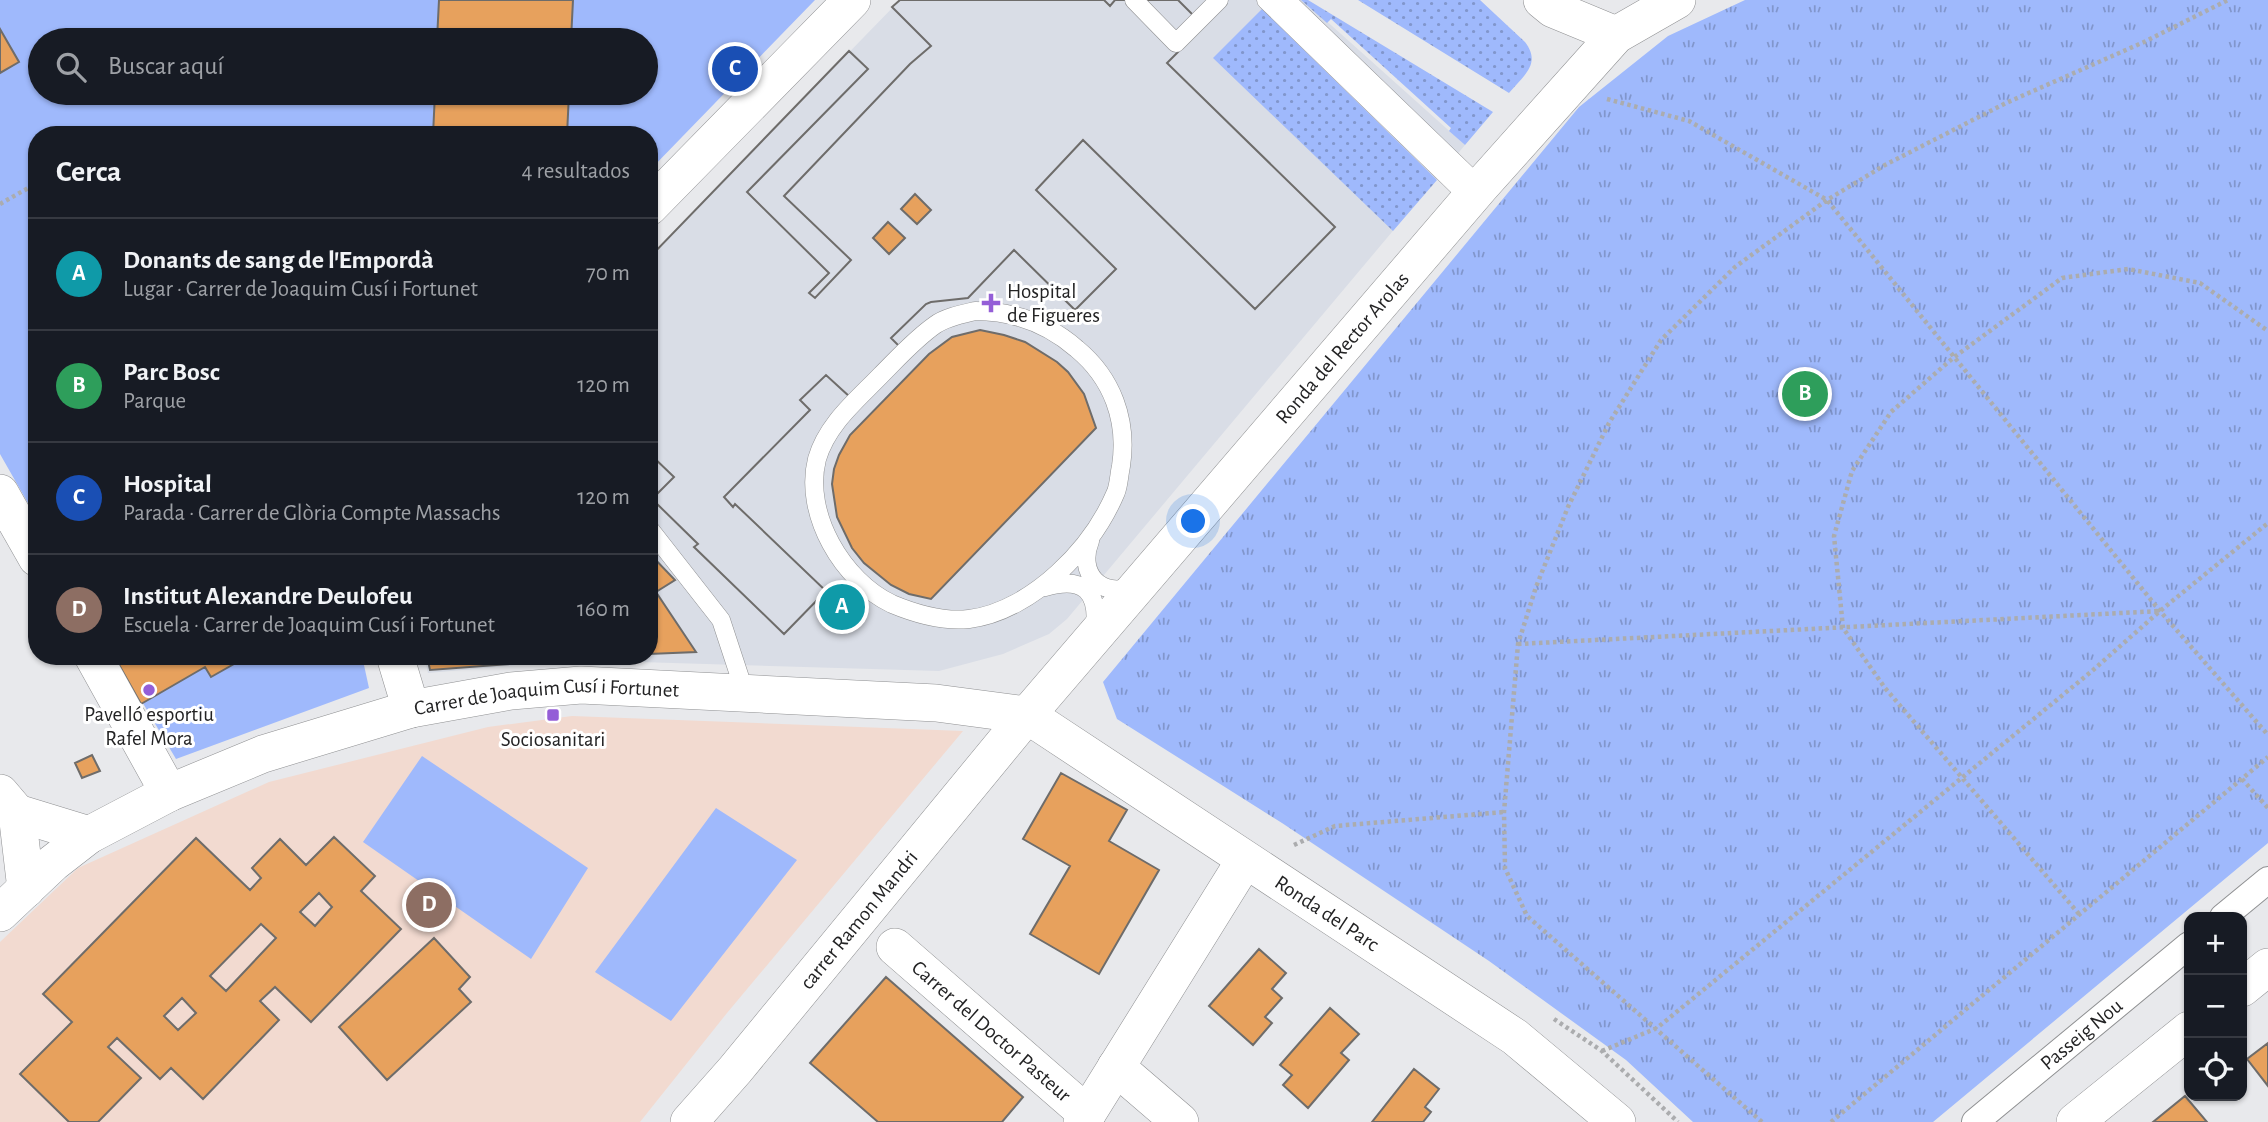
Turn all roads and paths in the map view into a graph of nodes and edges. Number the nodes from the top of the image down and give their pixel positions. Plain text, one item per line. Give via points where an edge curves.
1 (852, 0) edge
2 (1134, 0) edge
3 (1219, 0) edge
4 (1266, 0) edge
5 (1286, 0) edge
6 (1542, 0) edge
7 (1676, 0) edge
8 (2228, 0) edge
9 (1616, 35) junction
10 (1597, 97) dead end
11 (28, 188) edge
12 (1475, 193) junction
13 (658, 198) edge
14 (1827, 200) junction
15 (0, 204) edge
16 (2268, 331) edge
17 (1953, 358) junction
18 (0, 493) edge
19 (2268, 523) edge
20 (1093, 534) junction
21 (658, 540) edge
22 (28, 542) edge
23 (1140, 583) junction
24 (1041, 588) junction
25 (2160, 611) junction
26 (1843, 628) junction
27 (1094, 636) junction
28 (1518, 644) junction
29 (98, 665) edge
30 (398, 665) edge
31 (745, 693) junction
32 (411, 709) junction
33 (1027, 715) junction
34 (2268, 735) edge
35 (2268, 757) edge
36 (1963, 778) junction
37 (2242, 779) junction
38 (169, 793) junction
39 (8, 803) edge
40 (2268, 808) edge
41 (1504, 812) junction
42 (89, 835) junction
43 (1294, 845) dead end
44 (1245, 860) junction
45 (2268, 880) edge
46 (13, 901) edge
47 (2229, 912) edge
48 (2079, 914) junction
49 (895, 947) dead end
50 (2184, 949) edge
51 (2268, 967) edge
52 (2247, 984) edge
53 (1657, 1028) junction
54 (2184, 1034) edge
55 (1602, 1051) dead end
56 (1116, 1067) junction
57 (1085, 1118) edge
58 (689, 1122) edge
59 (1180, 1122) edge
60 (1617, 1122) edge
61 (1762, 1122) edge
62 (1831, 1122) edge
63 (1975, 1122) edge
64 (2075, 1122) edge

1 - 13 street
2 - 3 lane via 1176,43
4 - 12 lane
5 - 12 lane
6 - 9 street
7 - 9 street, Ronda del Rector Arolas
8 - 14 path via 2006,103
9 - 12 street, Ronda del Rector Arolas
10 - 14 path via 1689,121
11 - 15 path
12 - 23 street, Ronda del Rector Arolas
14 - 17 path
14 - 28 path via 1735,267 1661,340 1609,423 1568,507
16 - 17 path via 2200,283 2128,269 2063,278
17 - 25 path
17 - 26 path via 1891,412 1852,471 1834,536
18 - 22 street
19 - 25 path
20 - 23 lane via 1085,560 1092,578 1126,589
20 - 24 lane
20 - 24 lane via 1117,490 1124,446 1116,403 1095,364 1063,337 1022,317 975,311 937,323 832,428 817,460 816,498 836,551 868,589 929,617 971,619 1023,600
21 - 31 lane via 721,620
23 - 27 street, Ronda del Rector Arolas
24 - 27 lane via 1061,583 1087,590 1096,606
25 - 26 path
25 - 34 path
25 - 36 path
26 - 28 path
26 - 36 path via 1885,688
27 - 33 street, Ronda del Rector Arolas
28 - 41 path
29 - 38 street
30 - 32 street
31 - 32 street, Carrer de Joaquim Cusí i Fortunet via 581,685 511,691
31 - 33 street, Carrer de Joaquim Cusí i Fortunet via 936,703
32 - 38 street, Carrer de Joaquim Cusí i Fortunet via 263,754
33 - 44 street, Ronda del Parc
33 - 58 street, carrer Ramon Mandri
35 - 37 path
36 - 48 path
36 - 53 path
37 - 40 path
37 - 48 path
38 - 42 street, Carrer de Joaquim Cusí i Fortunet
39 - 42 street
39 - 46 street
41 - 43 path via 1335,826
41 - 53 path via 1505,868 1528,916
42 - 46 street, Carrer de Joaquim Cusí i Fortunet
44 - 56 street, Carrer del Doctor Pasteur
44 - 60 street, Ronda del Parc via 1515,1037
45 - 47 street
48 - 62 path
49 - 57 street, Carrer del Doctor Pasteur
50 - 63 street, Passeig Nou
51 - 52 street
53 - 55 path
53 - 61 path
54 - 64 street
56 - 57 street, Carrer del Doctor Pasteur
56 - 59 street

